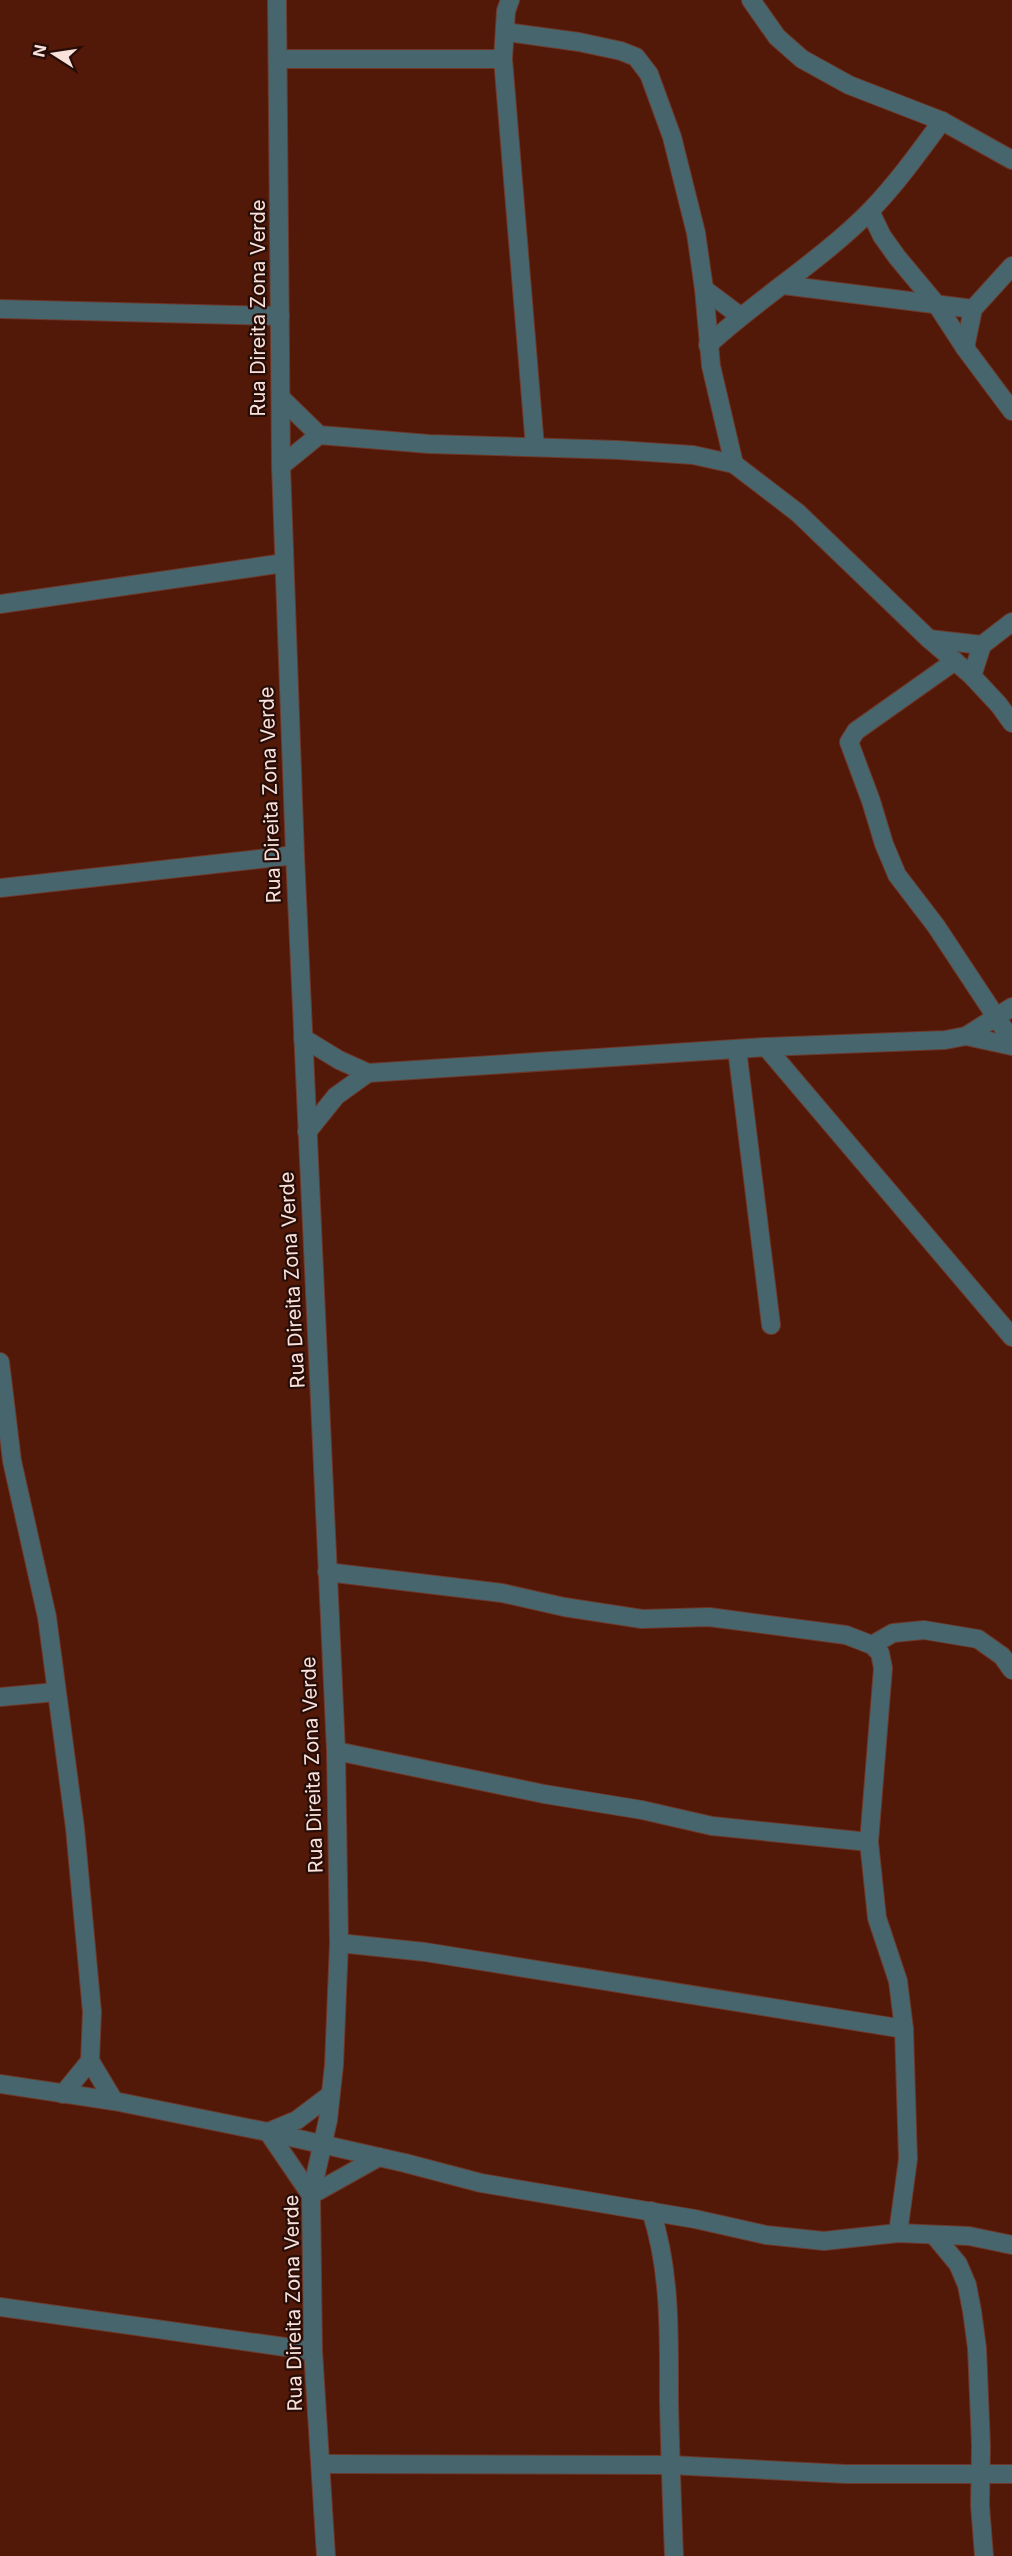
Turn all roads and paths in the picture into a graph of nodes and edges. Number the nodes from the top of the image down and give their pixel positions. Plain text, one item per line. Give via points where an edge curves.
1 (277, 0) edge
2 (510, 0) edge
3 (751, 0) edge
4 (506, 32) junction
5 (279, 59) junction
6 (503, 59) junction
7 (942, 121) junction
8 (1012, 160) edge
9 (870, 211) junction
10 (1012, 266) edge
11 (783, 285) junction
12 (704, 289) junction
13 (937, 305) junction
14 (0, 309) edge
15 (973, 309) junction
16 (280, 316) junction
17 (740, 316) junction
18 (708, 345) junction
19 (964, 348) junction
20 (281, 398) junction
21 (1012, 411) edge
22 (319, 435) junction
23 (535, 447) junction
24 (734, 465) junction
25 (281, 466) junction
26 (284, 563) junction
27 (0, 604) edge
28 (1012, 622) edge
29 (929, 639) junction
30 (982, 645) junction
31 (955, 662) junction
32 (972, 676) junction
33 (1012, 723) edge
34 (295, 855) junction
35 (0, 888) edge
36 (1012, 1007) edge
37 (997, 1018) junction
38 (966, 1035) junction
39 (303, 1038) junction
40 (1012, 1044) edge
41 (766, 1047) junction
42 (737, 1049) junction
43 (368, 1073) junction
44 (307, 1132) junction
45 (771, 1325) dead end
46 (1012, 1337) edge
47 (0, 1362) edge
48 (6, 1462) edge
49 (327, 1572) junction
50 (872, 1645) junction
51 (1012, 1671) edge
52 (56, 1692) junction
53 (0, 1697) edge
54 (336, 1751) junction
55 (868, 1842) junction
56 (339, 1942) junction
57 (904, 2029) junction
58 (90, 2061) junction
59 (0, 2084) edge
60 (63, 2094) junction
61 (330, 2095) junction
62 (114, 2101) junction
63 (268, 2132) junction
64 (322, 2145) junction
65 (379, 2157) junction
66 (311, 2195) junction
67 (651, 2211) junction
68 (898, 2233) junction
69 (934, 2235) junction
70 (1012, 2246) edge
71 (0, 2307) edge
72 (313, 2350) junction
73 (322, 2464) junction
74 (670, 2465) junction
75 (980, 2474) junction
76 (1012, 2474) edge
77 (326, 2556) edge
78 (674, 2556) edge
79 (984, 2556) edge

1 - 5 street, Rua Direita Zona Verde
2 - 4 street
3 - 7 street via 777,37 802,59 849,85
4 - 6 street
4 - 12 street via 579,42 636,57 649,74 672,137 696,233
5 - 6 street
5 - 16 street, Rua Direita Zona Verde
6 - 23 street
7 - 8 street
7 - 9 street
9 - 11 street
9 - 13 street via 882,236
10 - 15 street
11 - 13 street
11 - 17 street
12 - 17 street
12 - 18 street
13 - 15 street
13 - 19 street
14 - 16 street
15 - 19 street
16 - 20 street, Rua Direita Zona Verde
17 - 18 street
18 - 24 street
19 - 21 street
20 - 22 street
20 - 25 street, Rua Direita Zona Verde
22 - 23 street
22 - 25 street
23 - 24 street via 693,455
24 - 29 street via 798,513
25 - 26 street, Rua Direita Zona Verde
26 - 27 street
26 - 34 street, Rua Direita Zona Verde
28 - 30 street
29 - 30 street
29 - 31 street
30 - 32 street
31 - 32 street
31 - 37 street via 856,731 849,742 897,875
32 - 33 street
34 - 35 street
34 - 39 street, Rua Direita Zona Verde
36 - 37 street
37 - 38 street
37 - 40 street
38 - 40 street
38 - 41 street via 945,1040
39 - 43 street
39 - 44 street, Rua Direita Zona Verde
41 - 42 street
41 - 46 street
42 - 43 street
42 - 45 street
43 - 44 street via 336,1095
44 - 49 street, Rua Direita Zona Verde
47 - 48 street
48 - 52 street via 47,1617
49 - 50 street via 502,1593 642,1619 709,1617 846,1635
49 - 54 street, Rua Direita Zona Verde
50 - 51 street via 893,1633 924,1630 978,1639 1002,1656
50 - 55 street via 880,1653 883,1668
52 - 53 street
52 - 58 street via 77,1851 92,2012
54 - 55 street via 712,1826
54 - 56 street, Rua Direita Zona Verde
55 - 57 street via 877,1918 898,1981
56 - 57 street via 425,1952
56 - 61 street, Rua Direita Zona Verde
57 - 68 street via 908,2159
58 - 60 street
58 - 62 street
59 - 60 street
60 - 62 street
61 - 63 street via 297,2120
61 - 64 street, Rua Direita Zona Verde
62 - 63 street
63 - 64 street
63 - 66 street
64 - 65 street
64 - 66 street, Rua Direita Zona Verde
65 - 66 street
65 - 67 street via 481,2183
66 - 72 street, Rua Direita Zona Verde
67 - 68 street via 766,2235 824,2241
67 - 74 street via 663,2251 667,2290
68 - 69 street
69 - 70 street via 969,2236
69 - 75 street via 958,2264 967,2285 977,2348
71 - 72 street
72 - 73 street, Rua Direita Zona Verde
73 - 74 street
73 - 77 street, Rua Direita Zona Verde
74 - 75 street via 845,2474
74 - 78 street
75 - 76 street
75 - 79 street

